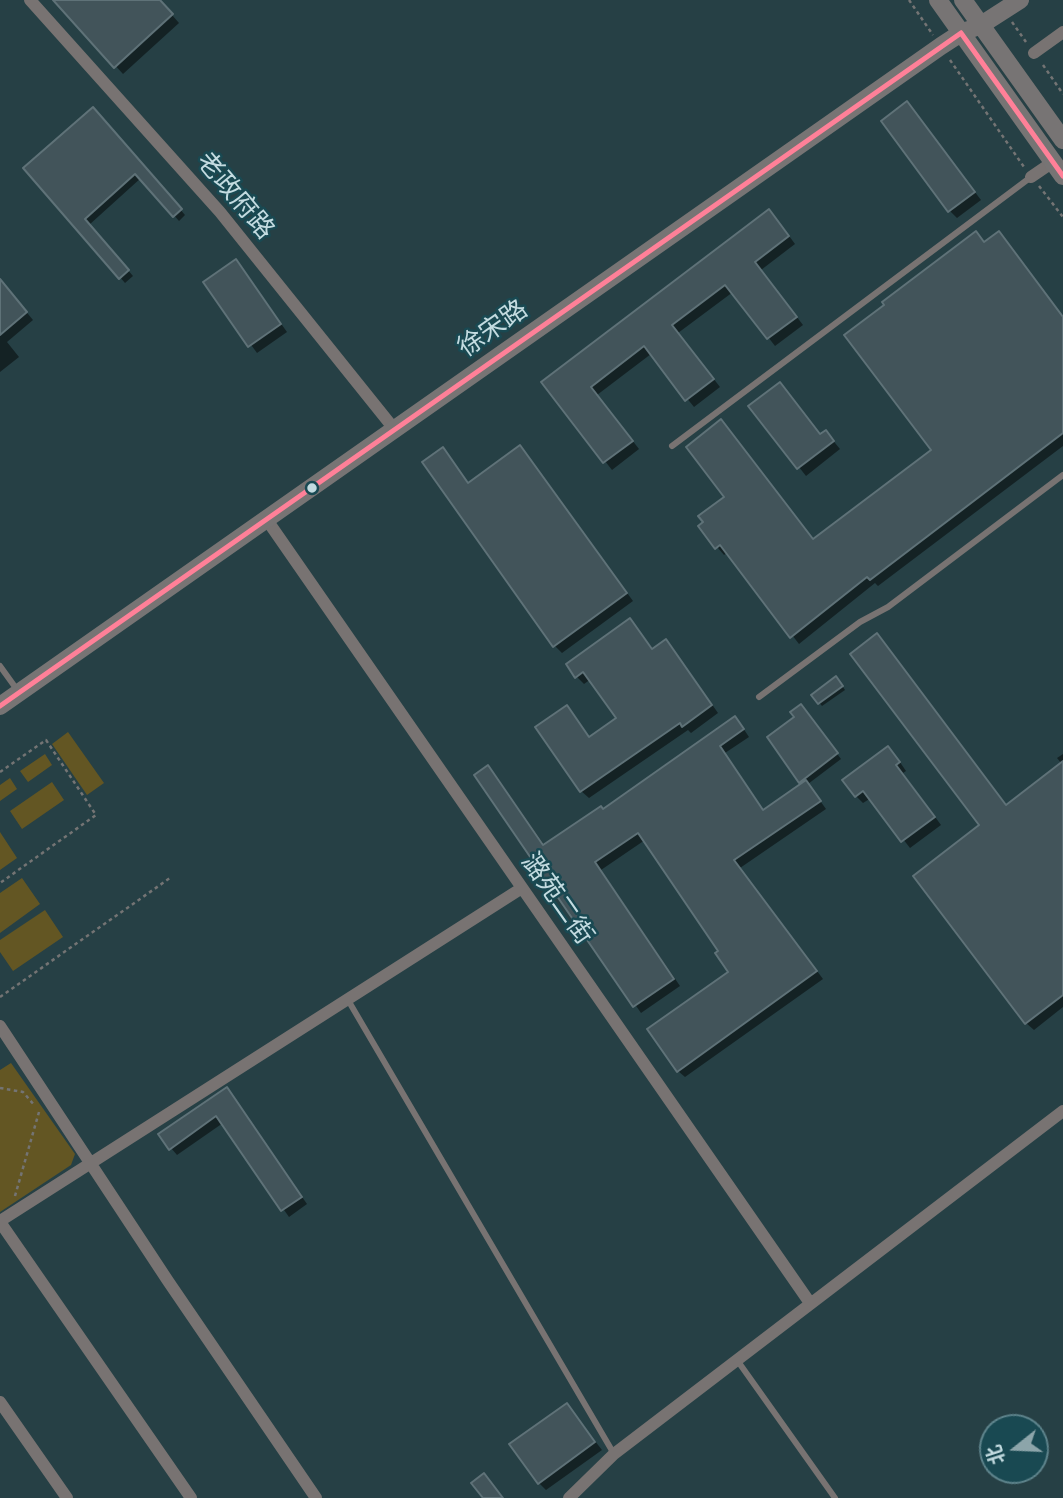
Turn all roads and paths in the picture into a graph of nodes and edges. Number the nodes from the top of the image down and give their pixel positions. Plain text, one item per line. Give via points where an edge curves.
1 (30, 0) edge
2 (909, 0) edge
3 (938, 0) edge
4 (963, 0) edge
5 (1020, 0) edge
6 (981, 25) junction
7 (1063, 32) edge
8 (961, 33) junction
9 (940, 46) junction
10 (1034, 53) dead end
11 (1063, 139) edge
12 (1058, 169) edge
13 (1031, 177) junction
14 (1063, 217) edge
15 (395, 430) junction
16 (672, 446) dead end
17 (1063, 475) edge
18 (267, 520) junction
19 (0, 666) edge
20 (20, 692) junction
21 (760, 697) dead end
22 (0, 706) edge
23 (0, 772) edge
24 (170, 878) dead end
25 (0, 883) edge
26 (522, 888) junction
27 (0, 997) edge
28 (347, 998) junction
29 (0, 1026) edge
30 (0, 1088) edge
31 (47, 1095) junction
32 (39, 1111) junction
33 (1063, 1111) edge
34 (92, 1164) junction
35 (12, 1214) junction
36 (0, 1222) edge
37 (810, 1303) junction
38 (737, 1359) junction
39 (0, 1402) edge
40 (614, 1454) junction
41 (67, 1498) edge
42 (191, 1498) edge
43 (316, 1498) edge
44 (569, 1498) edge
45 (835, 1498) edge

1 - 15 street, 老政府路 via 220,212
2 - 9 path
3 - 8 street
4 - 6 street
5 - 6 street, 徐宋路
6 - 8 street, 徐宋路
6 - 11 street
7 - 10 street
8 - 9 street, 徐宋路
8 - 12 street
9 - 13 path
9 - 15 street, 徐宋路
12 - 13 street
13 - 14 path
13 - 16 lane
15 - 18 street, 徐宋路
17 - 21 lane
18 - 20 street, 徐宋路
18 - 26 street, 潞苑二街
19 - 20 lane
20 - 22 street, 徐宋路
23 - 25 path via 46,740 96,815
24 - 27 path
26 - 28 street
26 - 37 street, 潞苑二街
28 - 34 street
28 - 40 lane
29 - 31 street
30 - 32 path via 23,1092
31 - 32 path
31 - 34 street
32 - 35 path
33 - 37 street
34 - 35 street
34 - 43 street
35 - 36 street
36 - 42 street
37 - 38 street
38 - 40 street
38 - 45 lane
39 - 41 street
40 - 44 street

